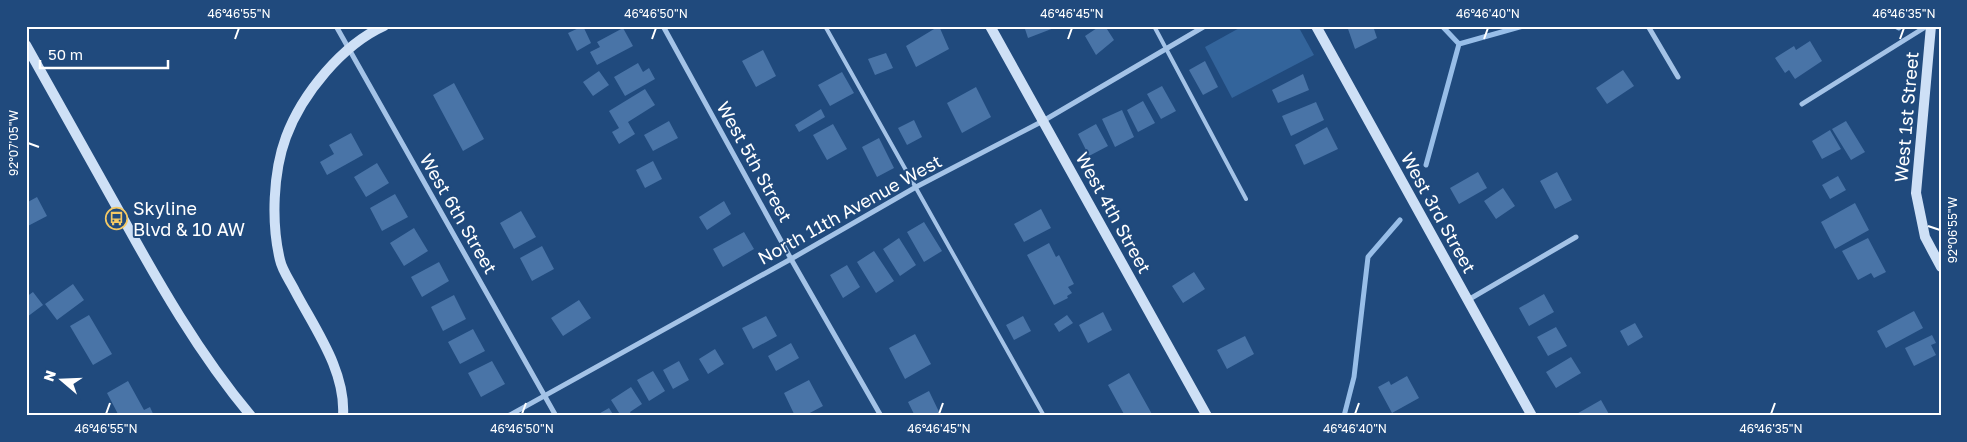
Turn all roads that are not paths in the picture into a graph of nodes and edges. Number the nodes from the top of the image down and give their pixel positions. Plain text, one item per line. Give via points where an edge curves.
1 (336, 26) edge
2 (384, 26) edge
3 (663, 26) edge
4 (825, 26) edge
5 (990, 26) edge
6 (1154, 26) edge
7 (1205, 26) edge
8 (1316, 26) edge
9 (1648, 26) edge
10 (1927, 26) edge
11 (1931, 26) edge
12 (26, 45) edge
13 (1166, 48) junction
14 (348, 49) junction
15 (1678, 77) dead end
16 (1802, 104) dead end
17 (1042, 121) junction
18 (916, 187) junction
19 (1246, 199) dead end
20 (1576, 236) dead end
21 (791, 259) junction
22 (1941, 267) edge
23 (1468, 300) junction
24 (544, 395) junction
25 (251, 416) edge
26 (343, 416) edge
27 (508, 416) edge
28 (556, 416) edge
29 (881, 416) edge
30 (1044, 416) edge
31 (1207, 416) edge
32 (1532, 416) edge

1 - 14 street, West 6th Street
2 - 14 street
3 - 21 street, West 5th Street
4 - 18 lane
5 - 17 street, West 4th Street
6 - 13 lane
7 - 13 street, North 11th Avenue West
8 - 23 street, West 3rd Street
9 - 15 street
10 - 16 street
11 - 22 street, West 1st Street via 1916,193 1925,237
12 - 25 street via 188,330
13 - 17 street, North 11th Avenue West
13 - 19 lane
14 - 24 street, West 6th Street
14 - 26 street via 312,88 286,136 276,179 275,220 280,262 335,368 344,402
17 - 18 street, North 11th Avenue West
17 - 31 street, West 4th Street
18 - 21 street, North 11th Avenue West
18 - 30 lane
20 - 23 street
21 - 24 street, North 11th Avenue West
21 - 29 street, West 5th Street
23 - 32 street, West 3rd Street
24 - 27 street, North 11th Avenue West
24 - 28 street, West 6th Street

